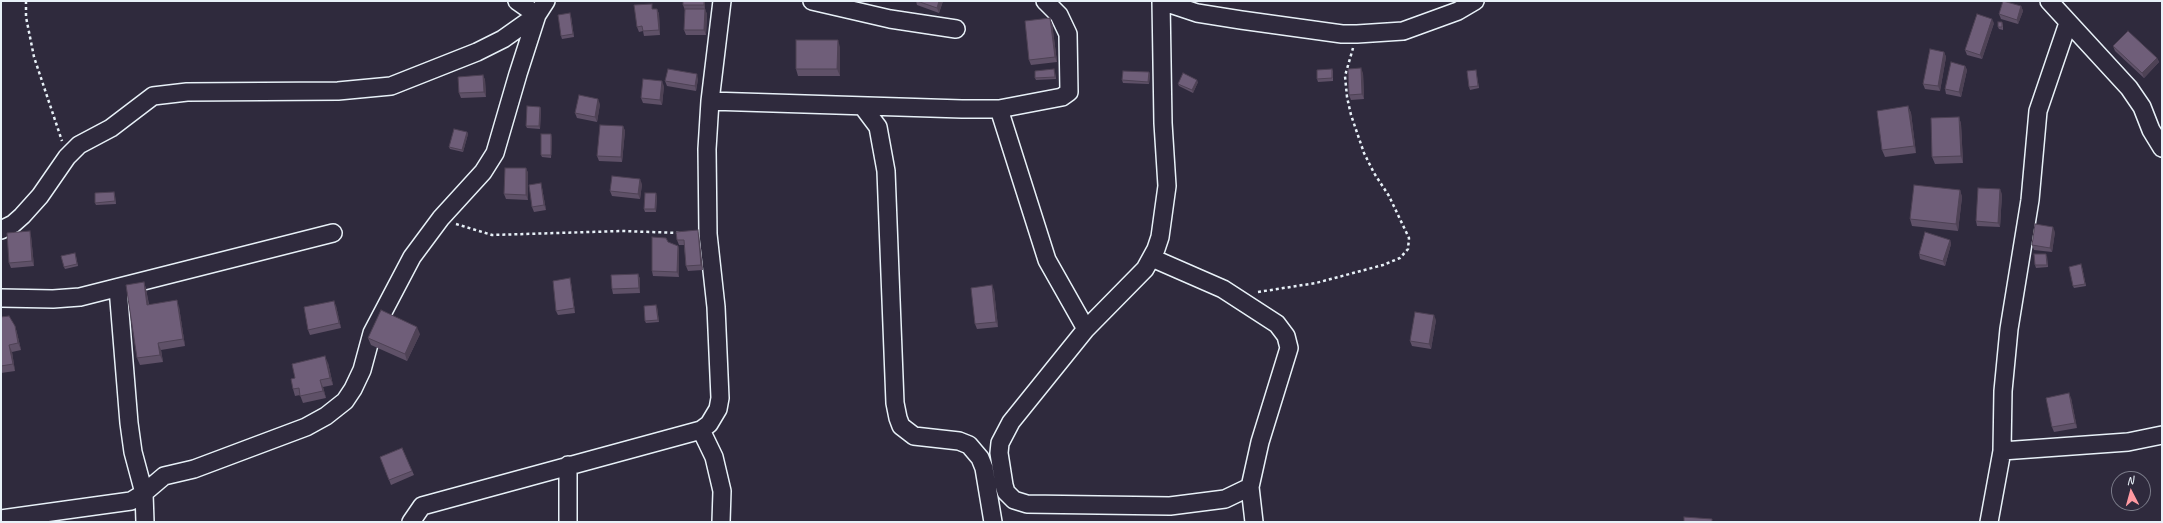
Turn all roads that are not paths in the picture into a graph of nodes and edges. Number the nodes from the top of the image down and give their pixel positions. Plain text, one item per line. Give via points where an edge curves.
1 (517, 1) edge
2 (546, 1) edge
3 (722, 1) edge
4 (812, 1) edge
5 (1045, 1) edge
6 (1161, 1) edge
7 (1475, 1) edge
8 (2049, 1) edge
9 (537, 15) junction
10 (2068, 24) junction
11 (956, 29) dead end
12 (710, 101) junction
13 (863, 107) junction
14 (999, 109) junction
15 (2157, 128) edge
16 (2162, 148) edge
17 (1, 230) edge
18 (333, 233) dead end
19 (1152, 258) junction
20 (118, 288) junction
21 (1, 298) edge
22 (1086, 329) junction
23 (701, 430) junction
24 (2162, 435) edge
25 (2002, 451) junction
26 (568, 465) junction
27 (1250, 487) junction
28 (144, 493) junction
29 (1, 519) edge
30 (144, 522) edge
31 (411, 522) edge
32 (568, 522) edge
33 (722, 522) edge
34 (993, 522) edge
35 (1254, 522) edge
36 (1989, 522) edge

1 - 9 street
2 - 9 street
3 - 12 street
4 - 11 street via 890,19
5 - 14 street via 1060,15 1067,28 1069,92 1062,97
6 - 7 street via 1197,12 1342,34 1403,31 1458,11
6 - 19 street via 1167,186 1160,237
8 - 10 street
9 - 17 street via 518,30 477,52 391,86 338,91 160,94 147,100 110,128 79,145 22,216
9 - 28 street via 496,153 441,218 405,270 372,333 362,370 353,389 339,406 306,427 194,469 164,476
10 - 15 street via 2129,88
10 - 25 street via 2038,111 2030,200 2009,329
12 - 13 street
12 - 23 street via 707,149 708,234 716,307 720,398 718,409 709,424
13 - 14 street
13 - 34 street via 878,127 886,171 895,403 898,418 901,426 914,436 959,441 970,446 984,468
14 - 22 street via 1047,260
15 - 16 street
18 - 20 street
19 - 22 street via 1137,278
19 - 27 street via 1234,296 1277,324 1288,343
20 - 21 street via 73,297
20 - 28 street via 129,423 133,452
22 - 27 street via 1042,381 1005,431 999,453 1006,492 1014,500 1027,504 1170,506 1225,499
23 - 26 street
23 - 33 street via 714,457 722,491
24 - 25 street via 2128,442
25 - 36 street
26 - 31 street via 422,506
26 - 32 street
27 - 35 street
28 - 29 street via 124,502
28 - 30 street

